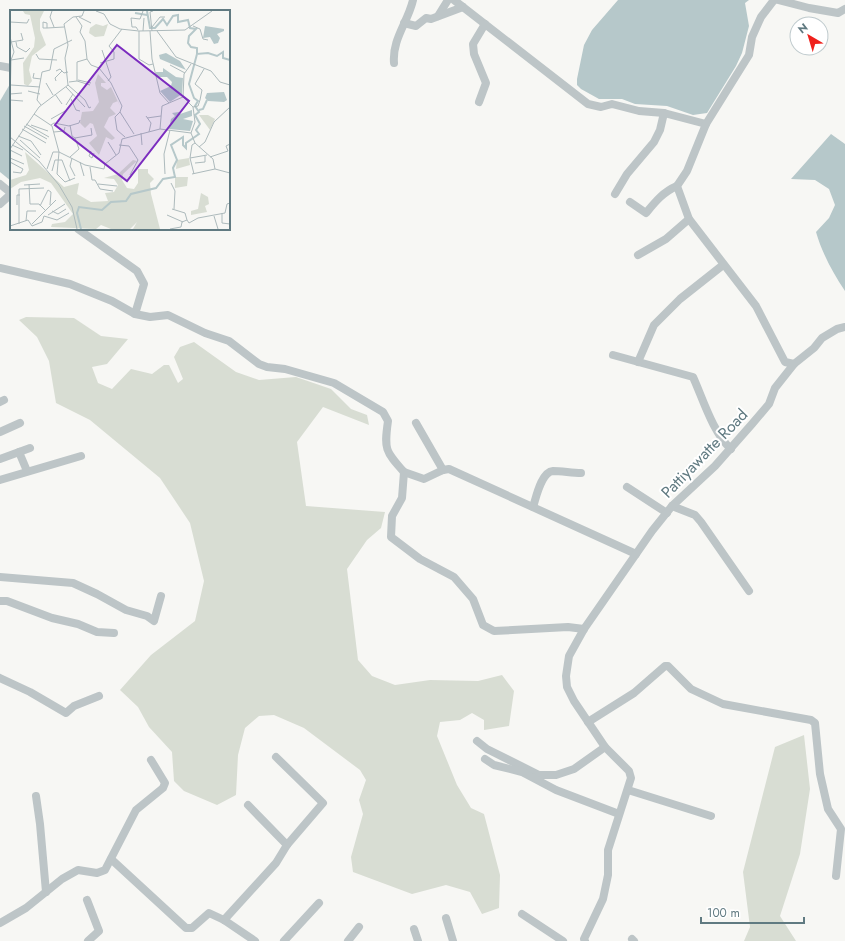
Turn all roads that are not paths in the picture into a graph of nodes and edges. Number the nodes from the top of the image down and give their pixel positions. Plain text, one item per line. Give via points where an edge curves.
1 (414, 0) edge
2 (448, 0) edge
3 (454, 0) edge
4 (774, 0) edge
5 (778, 0) edge
6 (463, 7) junction
7 (845, 9) edge
8 (438, 16) junction
9 (404, 23) junction
10 (485, 24) junction
11 (394, 63) dead end
12 (0, 66) edge
13 (10, 68) edge
14 (479, 102) dead end
15 (664, 113) junction
16 (706, 124) junction
17 (0, 184) edge
18 (677, 186) junction
19 (10, 192) edge
20 (10, 194) edge
21 (615, 194) dead end
22 (630, 202) dead end
23 (0, 204) edge
24 (689, 219) junction
25 (79, 230) edge
26 (638, 255) dead end
27 (724, 265) junction
28 (0, 268) edge
29 (135, 314) junction
30 (845, 327) edge
31 (614, 355) dead end
32 (638, 362) junction
33 (794, 364) junction
34 (20, 423) dead end
35 (416, 423) dead end
36 (0, 432) edge
37 (30, 448) dead end
38 (731, 449) junction
39 (19, 452) junction
40 (81, 456) dead end
41 (0, 459) edge
42 (443, 470) junction
43 (27, 471) junction
44 (404, 472) junction
45 (581, 473) dead end
46 (0, 480) edge
47 (627, 487) dead end
48 (533, 507) junction
49 (669, 510) junction
50 (636, 554) junction
51 (0, 577) edge
52 (749, 591) dead end
53 (161, 596) dead end
54 (0, 601) edge
55 (584, 628) junction
56 (114, 633) dead end
57 (0, 678) edge
58 (99, 696) dead end
59 (588, 722) junction
60 (477, 741) dead end
61 (604, 747) junction
62 (276, 757) dead end
63 (485, 759) dead end
64 (151, 760) dead end
65 (628, 790) junction
66 (36, 796) dead end
67 (248, 806) dead end
68 (619, 814) junction
69 (711, 816) dead end
70 (287, 845) junction
71 (111, 860) junction
72 (836, 876) dead end
73 (46, 892) junction
74 (88, 900) dead end
75 (319, 903) dead end
76 (522, 914) dead end
77 (446, 918) dead end
78 (224, 920) junction
79 (0, 923) edge
80 (359, 927) dead end
81 (414, 929) dead end
82 (88, 941) edge
83 (255, 941) edge
84 (284, 941) edge
85 (348, 941) edge
86 (418, 941) edge
87 (453, 941) edge
88 (563, 941) edge
89 (585, 941) edge

1 - 9 street
2 - 8 street
3 - 6 street
4 - 16 street via 761,17 752,37 749,55
5 - 7 street via 838,13
6 - 8 street
6 - 10 street
8 - 9 street via 426,18 416,26
9 - 11 street via 396,41
10 - 14 street via 473,44 474,54 486,83
10 - 15 street via 588,104 601,107 612,104 638,111
12 - 13 street
15 - 16 street
15 - 21 street via 654,142 627,174
16 - 18 street via 687,171
17 - 19 street
18 - 22 street via 658,198 646,213
18 - 24 street
20 - 23 street
24 - 26 street via 666,239
24 - 27 street
25 - 29 street via 137,271 144,284
27 - 32 street via 680,299 654,325
27 - 33 street via 756,306 785,362
28 - 29 street via 70,284 112,301
29 - 44 street via 150,317 168,315 205,333 230,341 258,364 267,368 285,369 334,383 383,412 388,420 385,442 390,456
30 - 33 street, Pattiyawatte Road via 822,338
31 - 32 street
32 - 38 street via 693,377 712,422 723,442
33 - 38 street, Pattiyawatte Road via 775,388 769,404
34 - 36 street
35 - 42 street
37 - 39 street
38 - 49 street, Pattiyawatte Road
39 - 41 street
39 - 43 street
40 - 43 street
42 - 44 street via 424,479
42 - 48 street via 449,470
43 - 46 street
44 - 55 street via 402,498 392,516 391,537 420,558 454,577 473,599 483,625 494,631
45 - 48 street via 547,473
47 - 49 street
48 - 50 street
49 - 50 street, Pattiyawatte Road
49 - 52 street via 695,515
50 - 55 street, Pattiyawatte Road
51 - 53 street via 73,584 126,610 148,616 154,621
54 - 56 street via 7,601 97,632
55 - 59 street, Pattiyawatte Road via 569,656 566,676 567,687
57 - 58 street via 30,692 66,714 74,706
59 - 61 street, Pattiyawatte Road
59 - 72 street via 634,693 665,666 691,689 723,704 811,720 815,723 820,774 828,809 841,829
60 - 61 street via 487,749 539,775 556,775 574,769
61 - 65 street, Pattiyawatte Road via 629,771 631,778
62 - 70 street via 323,803
63 - 68 street via 494,765 522,772 556,790
64 - 71 street via 165,783 163,788 136,810
65 - 68 street, Pattiyawatte Road
65 - 69 street
66 - 73 street
67 - 70 street
68 - 89 street, Pattiyawatte Road via 608,850 608,875 603,899
70 - 78 street via 276,862
71 - 73 street via 105,870 97,873 78,870 62,878
71 - 78 street via 186,928 192,928 209,914
73 - 79 street via 26,908
74 - 82 street via 99,931
75 - 84 street
76 - 88 street
77 - 87 street
78 - 83 street
80 - 85 street
81 - 86 street

